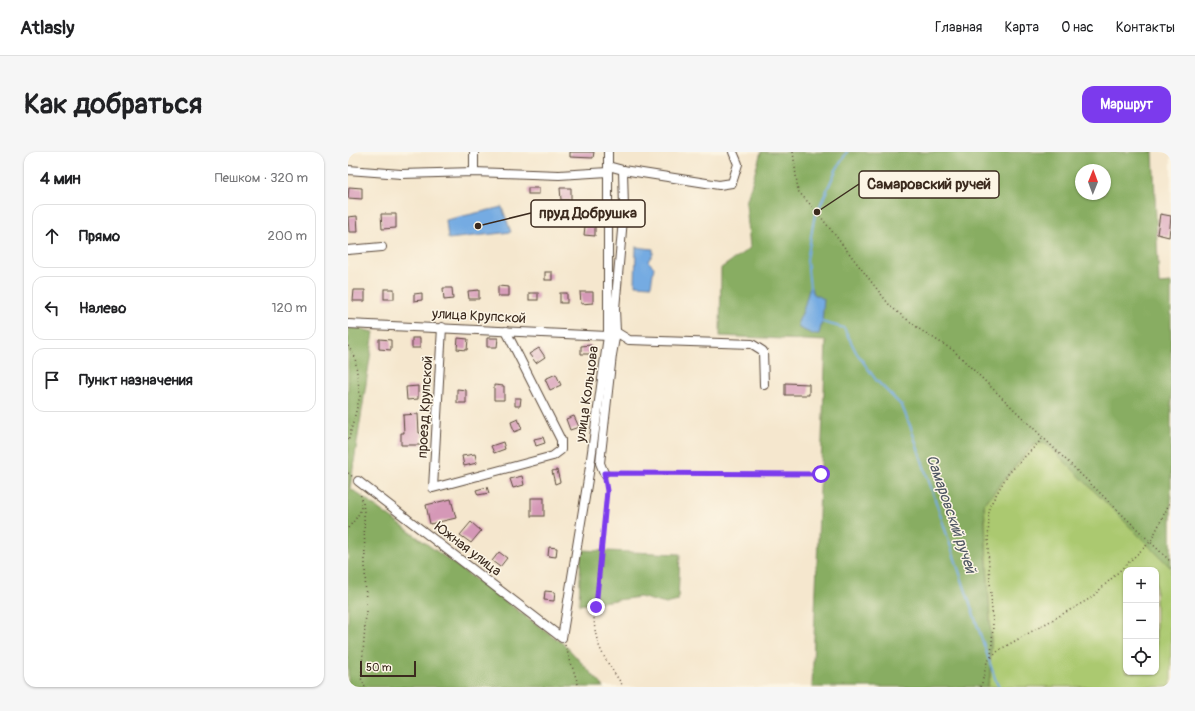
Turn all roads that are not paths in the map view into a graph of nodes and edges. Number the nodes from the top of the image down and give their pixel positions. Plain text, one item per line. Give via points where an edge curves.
1 (474, 152) edge
2 (608, 152) edge
3 (733, 152) edge
4 (608, 169) junction
5 (348, 170) edge
6 (623, 170) junction
7 (474, 172) junction
8 (382, 247) dead end
9 (348, 250) edge
10 (348, 324) edge
11 (442, 327) junction
12 (506, 331) junction
13 (616, 332) junction
14 (608, 336) junction
15 (764, 385) dead end
16 (604, 473) road end
17 (358, 481) road end
18 (562, 638) joint

1 - 7 street
2 - 4 street, улица Кольцова
3 - 6 street via 738,164 732,183 719,185
4 - 6 street
4 - 7 street via 559,175
4 - 14 street, улица Кольцова
5 - 7 street via 401,174
6 - 13 street via 624,208 615,309
8 - 9 street
10 - 11 street, улица Крупской
11 - 12 street, улица Крупской
11 - 12 street, проезд Крупской via 434,488 553,456 561,450 561,440
12 - 14 street, улица Крупской
13 - 15 street via 629,340 752,344 763,351
13 - 16 street via 600,463
14 - 18 street, улица Кольцова
17 - 18 street, Южная улица

